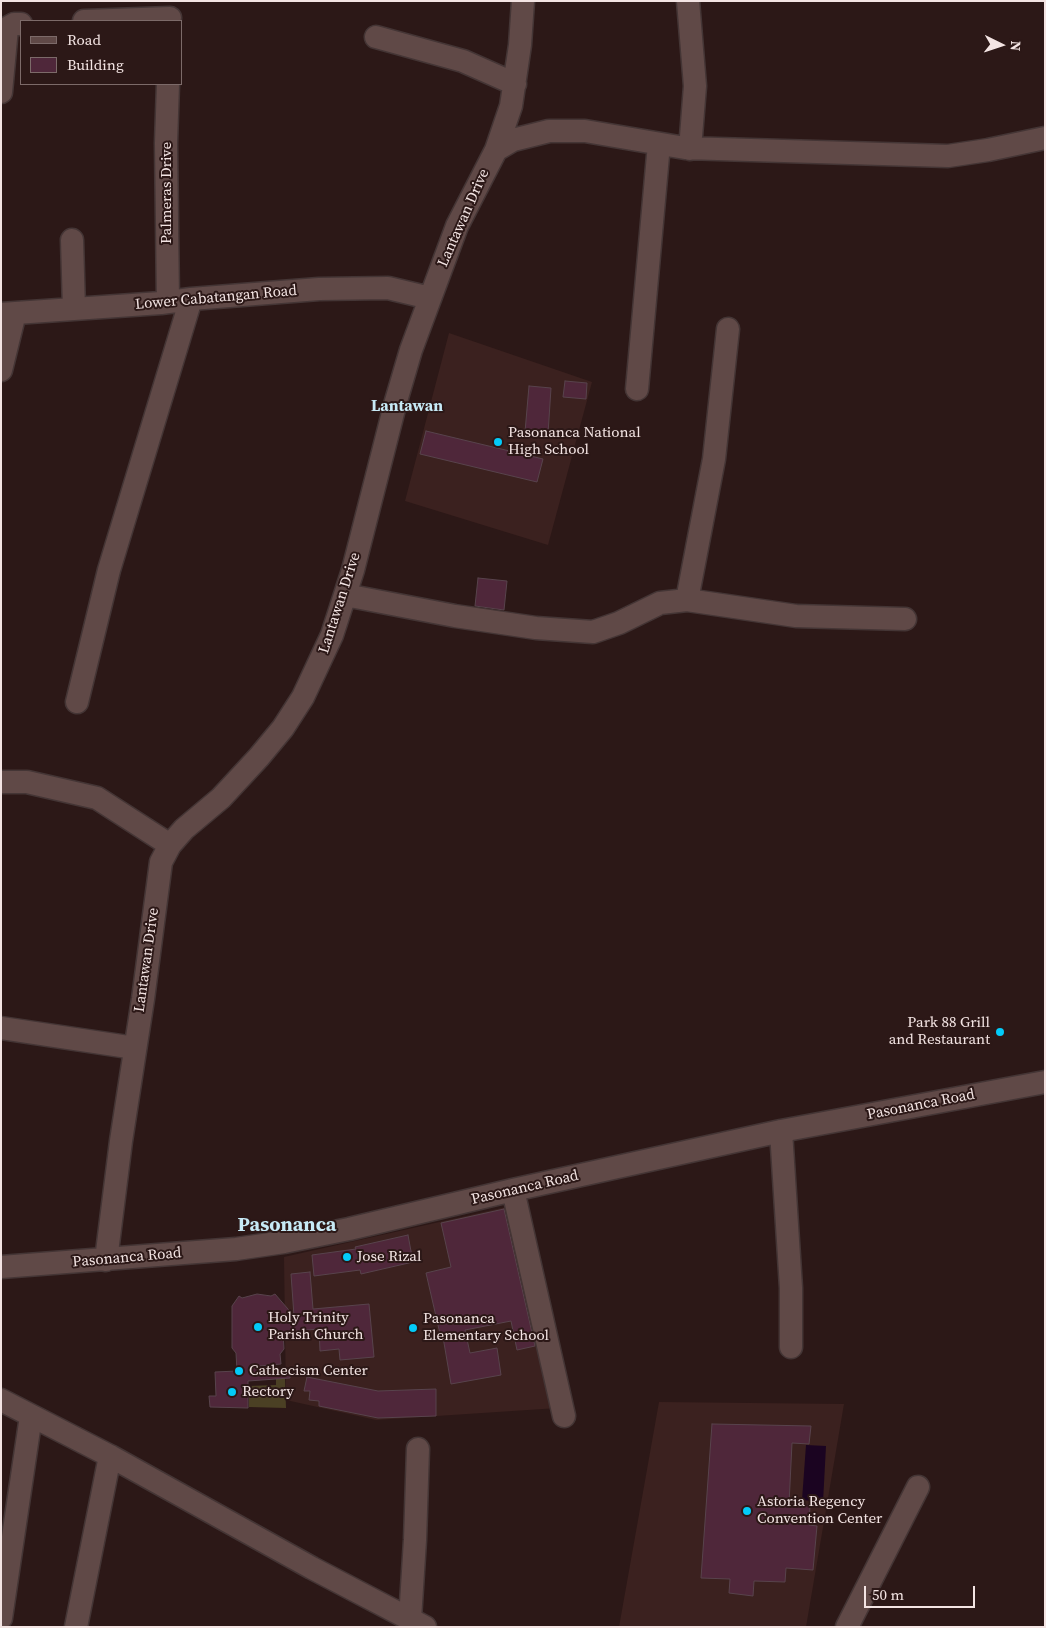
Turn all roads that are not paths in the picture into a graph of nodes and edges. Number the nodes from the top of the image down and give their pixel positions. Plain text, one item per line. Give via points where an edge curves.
1 (523, 1) edge
2 (688, 1) edge
3 (170, 13) edge
4 (95, 20) edge
5 (11, 23) edge
6 (376, 37) dead end
7 (515, 84) junction
8 (168, 85) edge
9 (1, 92) edge
10 (1045, 138) edge
11 (659, 144) junction
12 (690, 148) junction
13 (496, 150) junction
14 (72, 240) dead end
15 (430, 298) junction
16 (191, 299) junction
17 (168, 302) junction
18 (74, 309) junction
19 (8, 314) edge
20 (728, 329) dead end
21 (1, 370) edge
22 (637, 389) dead end
23 (345, 595) junction
24 (687, 600) junction
25 (905, 619) dead end
26 (77, 702) dead end
27 (1, 782) edge
28 (170, 845) junction
29 (1, 1028) edge
30 (135, 1048) junction
31 (1045, 1082) edge
32 (781, 1132) junction
33 (513, 1190) junction
34 (106, 1260) junction
35 (1, 1268) edge
36 (791, 1347) dead end
37 (1, 1400) edge
38 (31, 1416) junction
39 (564, 1416) dead end
40 (418, 1449) dead end
41 (110, 1456) junction
42 (918, 1487) dead end
43 (1, 1618) edge
44 (418, 1623) edge
45 (76, 1627) edge
46 (847, 1627) edge

1 - 7 street, Lantawan Drive
2 - 12 street via 695,86
3 - 4 street
5 - 9 street via 7,28
6 - 7 street via 463,61
7 - 13 street, Lantawan Drive
8 - 17 street, Palmeras Drive
10 - 12 street via 948,156
11 - 12 street
11 - 13 street via 586,131 549,132 513,140
11 - 22 street
13 - 15 street, Lantawan Drive via 457,226
14 - 18 street
15 - 16 street, Lower Cabatangan Road via 388,288 362,287
15 - 23 street, Lantawan Drive via 396,401
16 - 17 street, Lower Cabatangan Road
16 - 26 street via 129,499
17 - 18 street, Lower Cabatangan Road
18 - 19 street, Lower Cabatangan Road
19 - 21 street
20 - 24 street via 714,459
23 - 24 street via 455,616 536,628 593,632 620,624 660,603
23 - 28 street, Lantawan Drive via 332,635 303,697 283,728 221,798
24 - 25 street via 796,616
27 - 28 street via 27,782 97,798
28 - 30 street, Lantawan Drive via 161,862
29 - 30 street
30 - 34 street, Lantawan Drive
31 - 32 street, Pasonanca Road
32 - 33 street, Pasonanca Road
32 - 36 street via 791,1288
33 - 34 street, Pasonanca Road via 266,1245
33 - 39 street
34 - 35 street, Pasonanca Road
37 - 38 street
38 - 41 street
38 - 43 street
40 - 44 street
41 - 44 street
41 - 45 street
42 - 46 street

